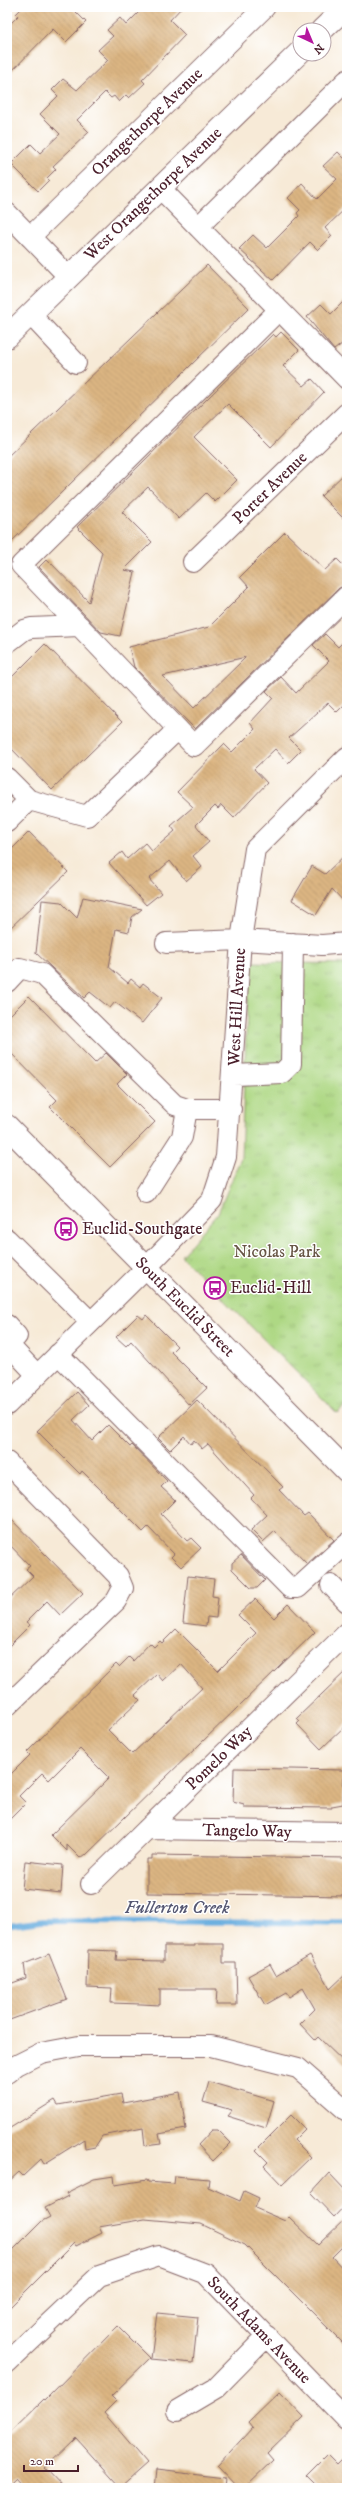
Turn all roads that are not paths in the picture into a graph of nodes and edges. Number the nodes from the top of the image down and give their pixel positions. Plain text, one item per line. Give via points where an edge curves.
1 (265, 7) edge
2 (346, 7) edge
3 (330, 22) edge
4 (292, 60) edge
5 (347, 80) edge
6 (160, 188) junction
7 (7, 213) edge
8 (198, 227) junction
9 (30, 237) junction
10 (68, 276) junction
11 (279, 310) junction
12 (30, 314) junction
13 (7, 336) edge
14 (76, 363) dead end
15 (347, 379) edge
16 (347, 413) edge
17 (193, 562) dead end
18 (347, 596) edge
19 (80, 626) junction
20 (7, 643) edge
21 (178, 729) junction
22 (347, 757) edge
23 (7, 778) edge
24 (29, 800) junction
25 (7, 822) edge
26 (241, 940) junction
27 (166, 943) dead end
28 (293, 943) junction
29 (347, 943) edge
30 (7, 982) edge
31 (234, 1074) junction
32 (231, 1109) junction
33 (187, 1110) junction
34 (9, 1130) edge
35 (146, 1193) dead end
36 (7, 1239) edge
37 (147, 1268) junction
38 (91, 1322) junction
39 (7, 1338) edge
40 (58, 1354) junction
41 (37, 1375) junction
42 (7, 1405) edge
43 (7, 1462) edge
44 (347, 1471) edge
45 (347, 1543) edge
46 (331, 1585) dead end
47 (347, 1602) edge
48 (347, 1633) edge
49 (7, 1706) edge
50 (147, 1829) junction
51 (347, 1832) edge
52 (91, 1884) dead end
53 (7, 2073) edge
54 (347, 2111) edge
55 (267, 2336) junction
56 (7, 2363) edge
57 (177, 2411) dead end
58 (347, 2420) edge

1 - 9 street, Orangethorpe Avenue
2 - 3 main road
4 - 6 main road, West Orangethorpe Avenue
5 - 8 street
6 - 8 street
6 - 10 main road, West Orangethorpe Avenue
7 - 9 street
8 - 11 street
9 - 10 street
10 - 12 main road, West Orangethorpe Avenue
11 - 15 street
11 - 19 street via 21,565
12 - 13 main road, West Orangethorpe Avenue
12 - 14 street
16 - 17 street, Porter Avenue
18 - 21 street via 194,746
19 - 20 street via 31,628 24,630
19 - 21 street
21 - 24 street via 87,816
22 - 26 street, West Hill Avenue via 255,849
23 - 24 street
24 - 25 street
26 - 27 street
26 - 28 street
26 - 31 street, West Hill Avenue
28 - 29 street
28 - 31 street via 291,1064 282,1073
30 - 33 street via 20,968 42,974 166,1098
31 - 32 street, West Hill Avenue
32 - 33 street
32 - 37 street, West Hill Avenue via 226,1157 212,1200
33 - 35 street via 182,1137
34 - 37 main road, South Euclid Street
36 - 38 street
37 - 38 street, West Hill Avenue
37 - 44 main road, South Euclid Street
38 - 40 street, West Hill Avenue
39 - 41 street
40 - 41 street, West Hill Avenue
40 - 45 street via 290,1588 298,1588
41 - 42 street, West Hill Avenue
43 - 49 street via 118,1576 123,1588 116,1601
46 - 47 street
48 - 50 street, Pomelo Way
50 - 51 street, Tangelo Way
50 - 52 street, Pomelo Way
53 - 54 street via 40,2054 79,2046 211,2046 298,2068
55 - 56 street, South Adams Avenue via 206,2274 159,2256 99,2276
55 - 57 street via 216,2388
55 - 58 street, South Adams Avenue

